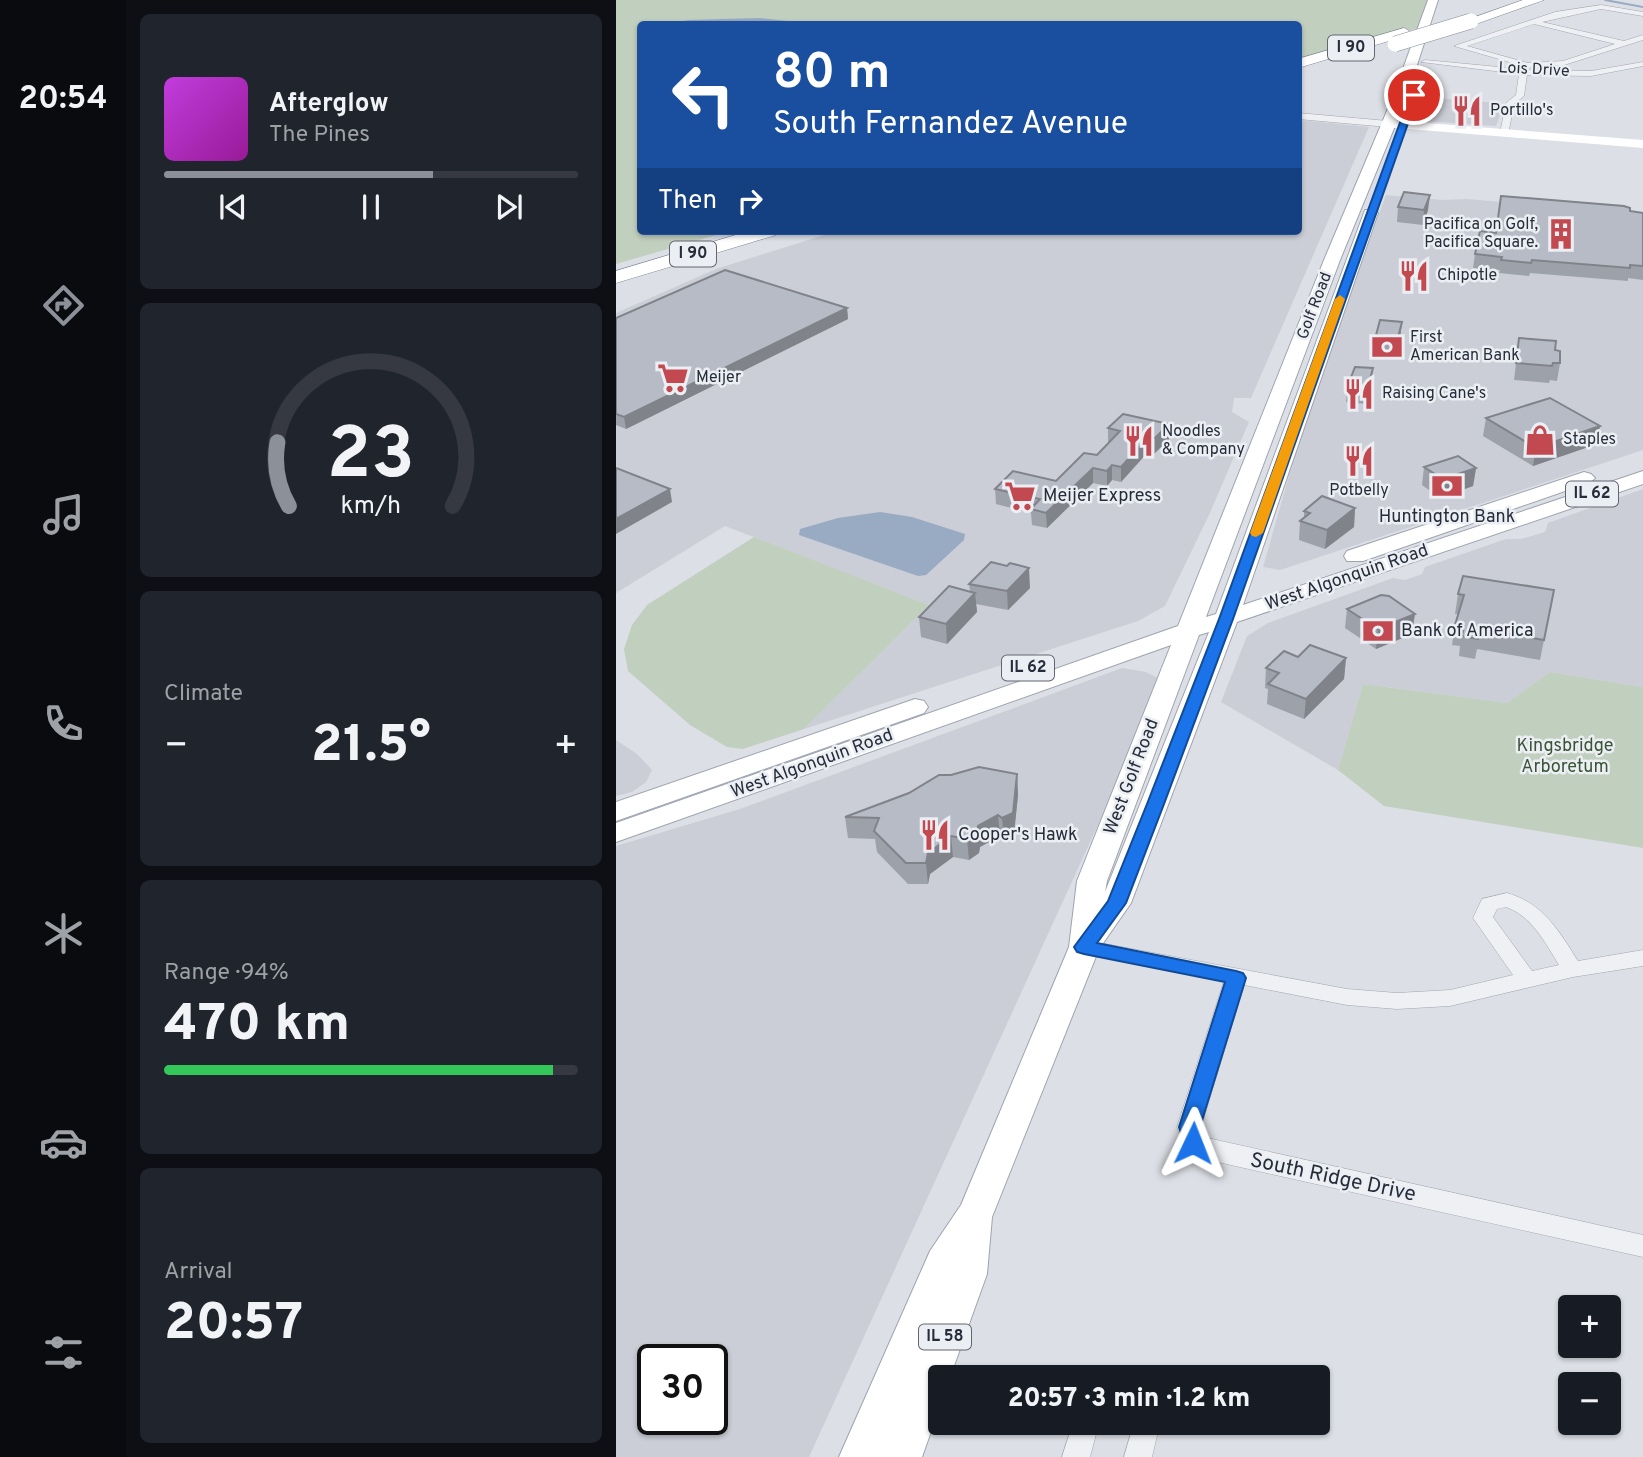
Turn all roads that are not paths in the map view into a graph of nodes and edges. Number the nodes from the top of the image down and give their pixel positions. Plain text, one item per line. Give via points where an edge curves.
1 (1433, 0) edge
2 (1446, 0) edge
3 (1511, 0) edge
4 (1537, 0) edge
5 (1643, 14) edge
6 (1469, 17) junction
7 (1532, 22) junction
8 (1643, 37) edge
9 (1400, 38) junction
10 (1623, 43) junction
11 (1643, 48) edge
12 (1424, 62) junction
13 (1302, 63) edge
14 (1643, 64) edge
15 (1526, 68) junction
16 (1302, 71) edge
17 (1302, 116) edge
18 (1396, 125) junction
19 (1505, 133) junction
20 (1643, 144) edge
21 (716, 235) edge
22 (756, 235) edge
23 (616, 264) edge
24 (616, 277) edge
25 (1643, 459) edge
26 (1643, 477) edge
27 (1212, 615) junction
28 (1083, 666) junction
29 (1169, 681) junction
30 (616, 812) edge
31 (616, 833) edge
32 (1084, 947) junction
33 (1643, 958) edge
34 (1573, 969) junction
35 (1236, 978) junction
36 (1527, 980) junction
37 (976, 1213) junction
38 (1643, 1246) edge
39 (1082, 1435) edge
40 (1144, 1435) edge
41 (860, 1457) edge
42 (901, 1457) edge
43 (1076, 1457) edge
44 (1139, 1457) edge

1 - 18 main road, Golf Road / IL 58
2 - 12 main road, Golf Road / IL 58
3 - 6 highway, I 90
4 - 6 highway, I 90
5 - 7 street via 1596,8
6 - 9 highway, I 90, bridge
7 - 10 street
7 - 15 street via 1458,46
8 - 10 street
9 - 13 highway, I 90
9 - 16 highway, I 90
10 - 11 street
10 - 15 street via 1564,63
12 - 15 street, Lois Drive
12 - 18 main road, Golf Road / IL 58
14 - 15 street, Lois Drive via 1588,72
15 - 19 street via 1520,96 1510,103
17 - 18 street
18 - 19 main road
18 - 27 main road, Golf Road / IL 58 via 1378,193
18 - 27 main road, Golf Road / IL 58 via 1332,261
19 - 20 main road
21 - 23 highway, I 90
22 - 24 highway, I 90
25 - 27 main road, West Algonquin Road / IL 62 via 1509,502
26 - 27 main road, West Algonquin Road / IL 62
27 - 28 main road, West Algonquin Road / IL 62
27 - 29 main road, West Golf Road / IL 58
27 - 30 main road, West Algonquin Road / IL 62 via 1070,653
27 - 32 main road, West Golf Road / IL 58 via 1116,903
28 - 29 main road via 1144,663
28 - 31 main road, West Algonquin Road / IL 62
29 - 32 main road, West Golf Road / IL 58 via 1092,881
32 - 35 street
32 - 37 main road, West Golf Road / IL 58
33 - 34 street
34 - 36 street
34 - 36 street via 1524,905 1490,903 1483,918
35 - 36 street via 1347,998 1397,1001 1450,998
35 - 38 street, South Ridge Drive via 1189,1127 1193,1143 1213,1152
37 - 41 main road, West Golf Road / IL 58 via 943,1262
37 - 42 main road, West Golf Road / IL 58 via 968,1274
39 - 43 street
40 - 44 street

